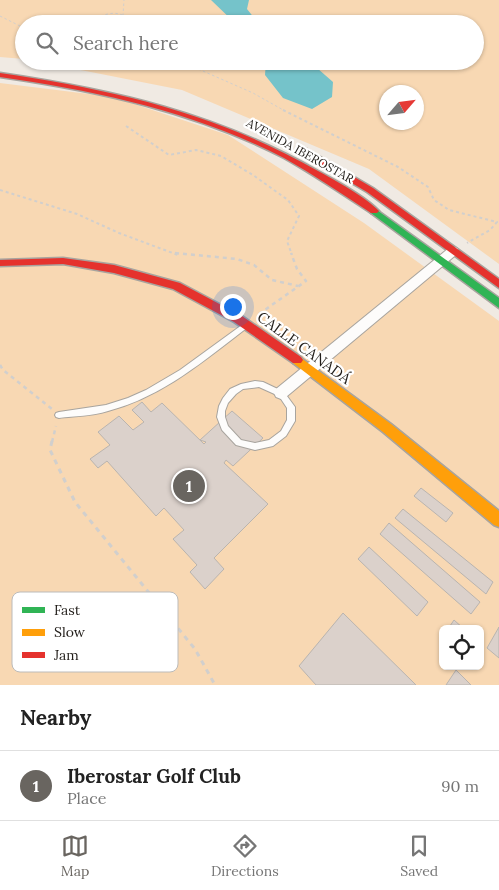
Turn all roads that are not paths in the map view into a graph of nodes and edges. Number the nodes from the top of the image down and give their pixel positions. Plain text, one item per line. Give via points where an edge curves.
1 (0, 67) edge
2 (15, 69) edge
3 (23, 70) edge
4 (0, 75) edge
5 (157, 94) dead end
6 (294, 146) dead end
7 (453, 251) junction
8 (439, 261) junction
9 (0, 263) edge
10 (499, 284) edge
11 (499, 304) edge
12 (246, 324) junction
13 (310, 369) junction
14 (281, 393) junction
15 (59, 415) road end
16 (499, 520) edge

1 - 2 street
3 - 5 street via 86,78
4 - 8 street, AVENIDA IBEROSTAR via 84,86 136,98 221,125 267,146 350,194
6 - 7 street, AVENIDA IBEROSTAR via 352,178
7 - 8 street
7 - 10 street, AVENIDA IBEROSTAR
8 - 11 street, AVENIDA IBEROSTAR
8 - 13 street
9 - 12 street, CALLE CANADÁ via 63,261 114,269 176,286
12 - 13 street, CALLE CANADÁ
12 - 15 lane via 195,363 149,392 112,408
13 - 14 street
13 - 16 street, CALLE CANADÁ
14 - 14 lane via 266,386 238,388 223,404 221,414 228,434 237,441 260,446 281,438 292,420 292,410

